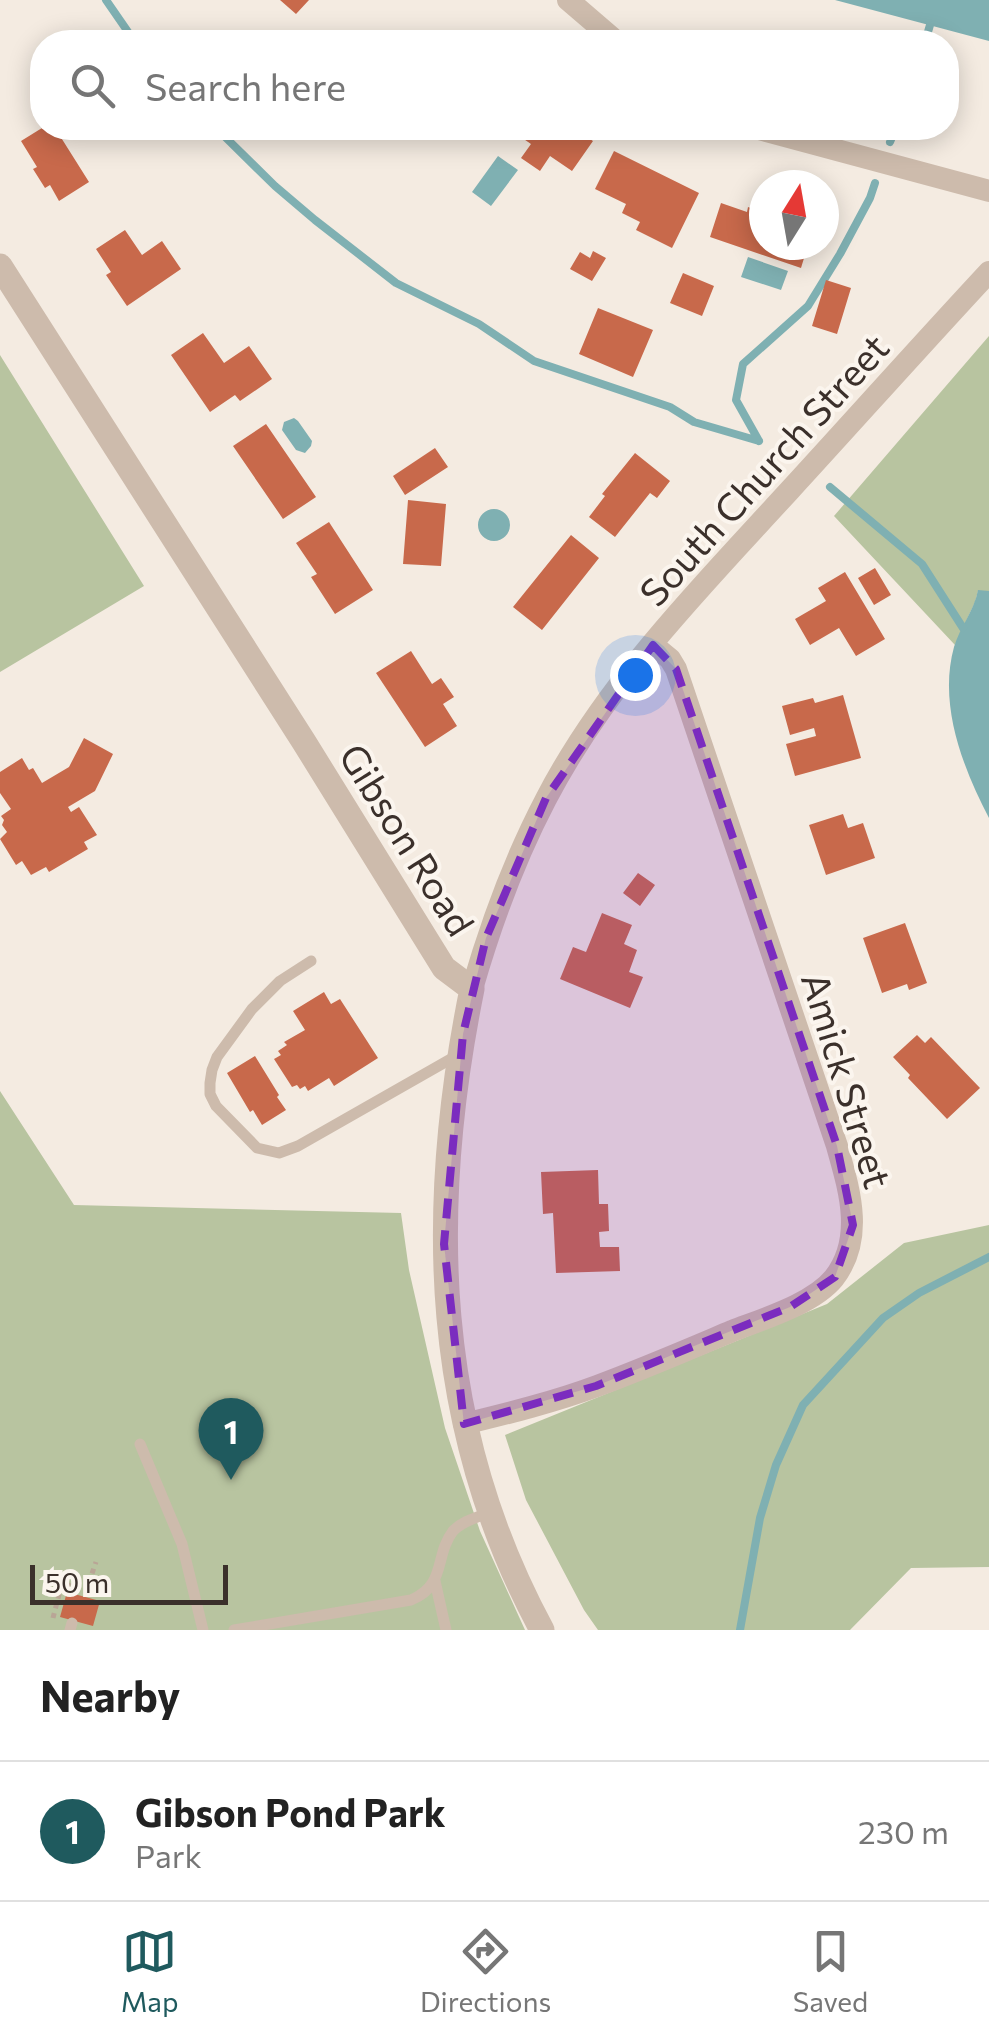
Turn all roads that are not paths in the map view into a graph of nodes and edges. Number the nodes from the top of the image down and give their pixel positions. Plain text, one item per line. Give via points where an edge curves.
1 (568, 0) edge
2 (603, 30) edge
3 (800, 140) edge
4 (989, 191) edge
5 (0, 266) edge
6 (989, 272) edge
7 (653, 644) junction
8 (311, 961) dead end
9 (472, 990) junction
10 (460, 1054) junction
11 (464, 1424) junction
12 (140, 1444) dead end
13 (490, 1512) junction
14 (435, 1581) junction
15 (203, 1630) edge
16 (234, 1630) edge
17 (446, 1630) edge
18 (542, 1630) edge

1 - 2 street
3 - 4 street
5 - 9 street, Gibson Road via 444,968
6 - 7 street, South Church Street
7 - 9 street, South Church Street via 546,798 504,888
7 - 11 street, Amick Street via 676,669 837,1146 852,1203 850,1243 835,1277 790,1307 596,1386
8 - 10 lane via 252,1009 212,1070 216,1106 257,1148 279,1153 298,1146
9 - 10 street, Gibson Road
10 - 11 street, Gibson Road via 444,1244
11 - 13 street, Gibson Road
12 - 15 lane via 182,1544
13 - 14 lane via 456,1528
13 - 18 street, Gibson Road
14 - 16 lane via 410,1600
14 - 17 lane

